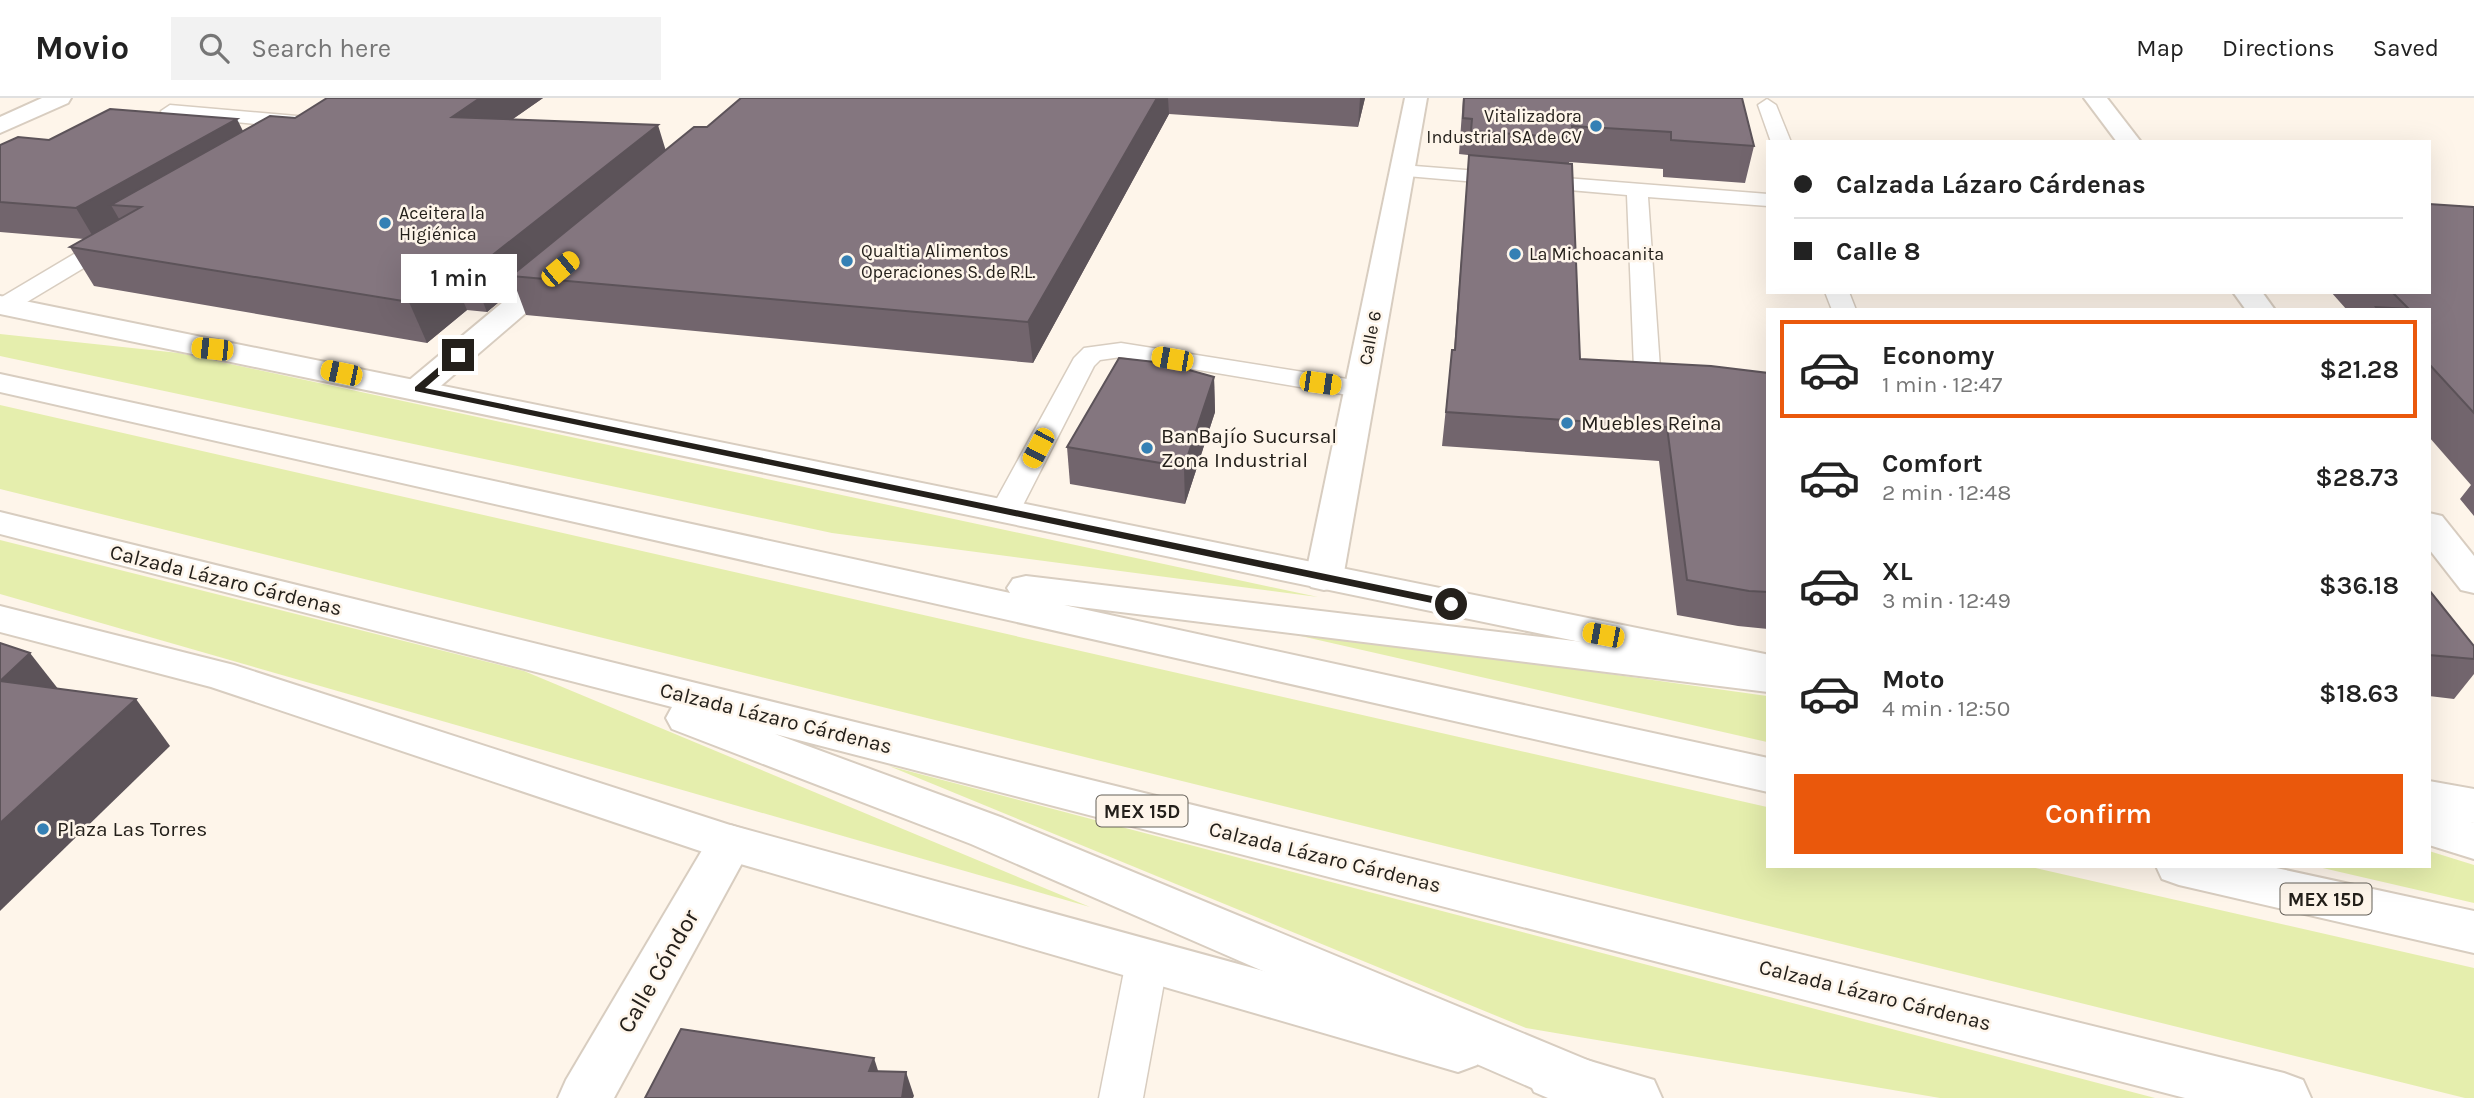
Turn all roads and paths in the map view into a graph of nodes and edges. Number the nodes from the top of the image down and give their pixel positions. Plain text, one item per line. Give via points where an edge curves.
1 (60, 98) edge
2 (1416, 98) edge
3 (2095, 98) edge
4 (1767, 105) dead end
5 (170, 111) edge
6 (0, 126) edge
7 (290, 139) edge
8 (1780, 140) edge
9 (2127, 140) edge
10 (1402, 171) junction
11 (1637, 189) junction
12 (1766, 200) edge
13 (136, 227) edge
14 (585, 248) edge
15 (2249, 294) edge
16 (2259, 308) edge
17 (1, 312) edge
18 (0, 383) edge
19 (1704, 383) edge
20 (418, 389) junction
21 (1360, 389) junction
22 (1005, 511) junction
23 (0, 523) edge
24 (2431, 527) edge
25 (817, 564) junction
26 (1324, 578) junction
27 (2474, 581) edge
28 (0, 619) edge
29 (511, 652) junction
30 (1766, 669) edge
31 (1766, 678) edge
32 (1766, 775) edge
33 (2431, 798) edge
34 (2474, 806) edge
35 (2431, 828) edge
36 (2474, 841) edge
37 (730, 843) junction
38 (2188, 868) edge
39 (2474, 932) edge
40 (1147, 961) junction
41 (1578, 1082) junction
42 (585, 1098) edge
43 (1121, 1098) edge
44 (1635, 1098) edge
45 (2284, 1098) edge

1 - 6 main road
2 - 10 main road, Calle 6
3 - 9 main road
4 - 8 lane
5 - 7 lane via 310,123
10 - 11 lane
10 - 21 main road, Calle 6
11 - 12 lane
11 - 19 lane via 1647,368 1658,379
13 - 17 lane
14 - 20 main road
15 - 16 main road
17 - 20 main road via 238,352
18 - 25 main road
20 - 22 main road
21 - 22 lane via 1121,350 1093,353 1083,363
21 - 26 main road, Calle 6
22 - 26 main road
23 - 29 main road, Calzada Lázaro Cárdenas / MEX 15D
24 - 27 main road
25 - 31 main road
25 - 32 main road
26 - 30 main road
28 - 37 main road via 220,675
29 - 41 main road via 987,831
29 - 45 main road, Calzada Lázaro Cárdenas / MEX 15D
33 - 34 main road
35 - 36 main road
37 - 40 main road
37 - 42 main road, Calle Cóndor
38 - 39 main road, MEX 15D
40 - 41 main road
40 - 43 lane
41 - 44 main road

